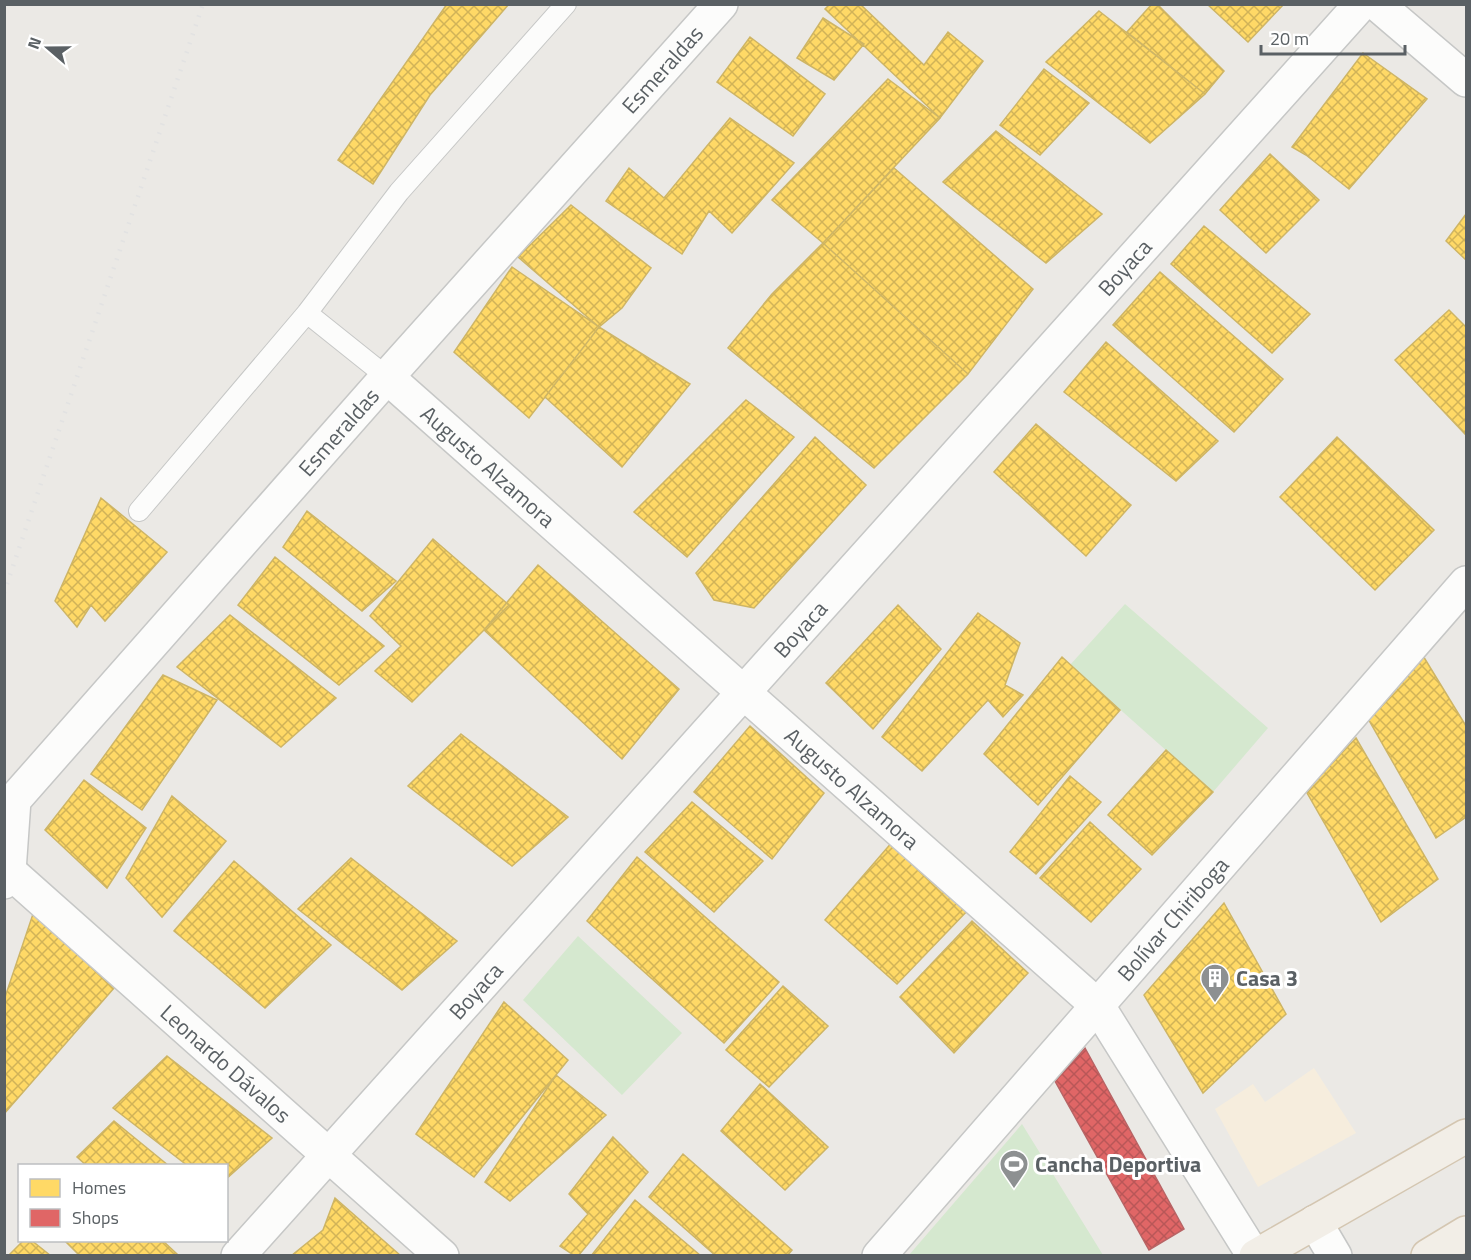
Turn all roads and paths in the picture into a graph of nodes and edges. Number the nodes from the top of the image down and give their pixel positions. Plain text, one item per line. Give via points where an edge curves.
1 (566, 4) edge
2 (721, 4) edge
3 (1361, 4) edge
4 (1377, 4) edge
5 (1467, 80) edge
6 (307, 313) junction
7 (387, 377) junction
8 (139, 511) dead end
9 (1467, 583) edge
10 (743, 694) junction
11 (7, 876) edge
12 (1098, 1006) junction
13 (1467, 1136) edge
14 (328, 1155) junction
15 (1315, 1222) junction
16 (1467, 1233) edge
17 (238, 1256) edge
18 (442, 1256) edge
19 (879, 1256) edge
20 (1255, 1256) edge
21 (1335, 1256) edge
22 (1428, 1256) edge

1 - 6 lane via 399,192
2 - 7 street, Esmeraldas
3 - 10 street, Boyaca
4 - 5 street
6 - 7 lane
6 - 8 lane
7 - 10 street, Augusto Alzamora
7 - 11 street, Esmeraldas via 14,800
9 - 12 street, Bolívar Chiriboga
10 - 12 street, Augusto Alzamora
10 - 14 street, Boyaca
11 - 14 street, Leonardo Dávalos
12 - 19 street, Bolívar Chiriboga
12 - 20 street, Augusto Alzamora
13 - 15 main road
14 - 17 street, Boyaca
14 - 18 street, Leonardo Dávalos
15 - 20 main road
15 - 21 street
16 - 22 main road

